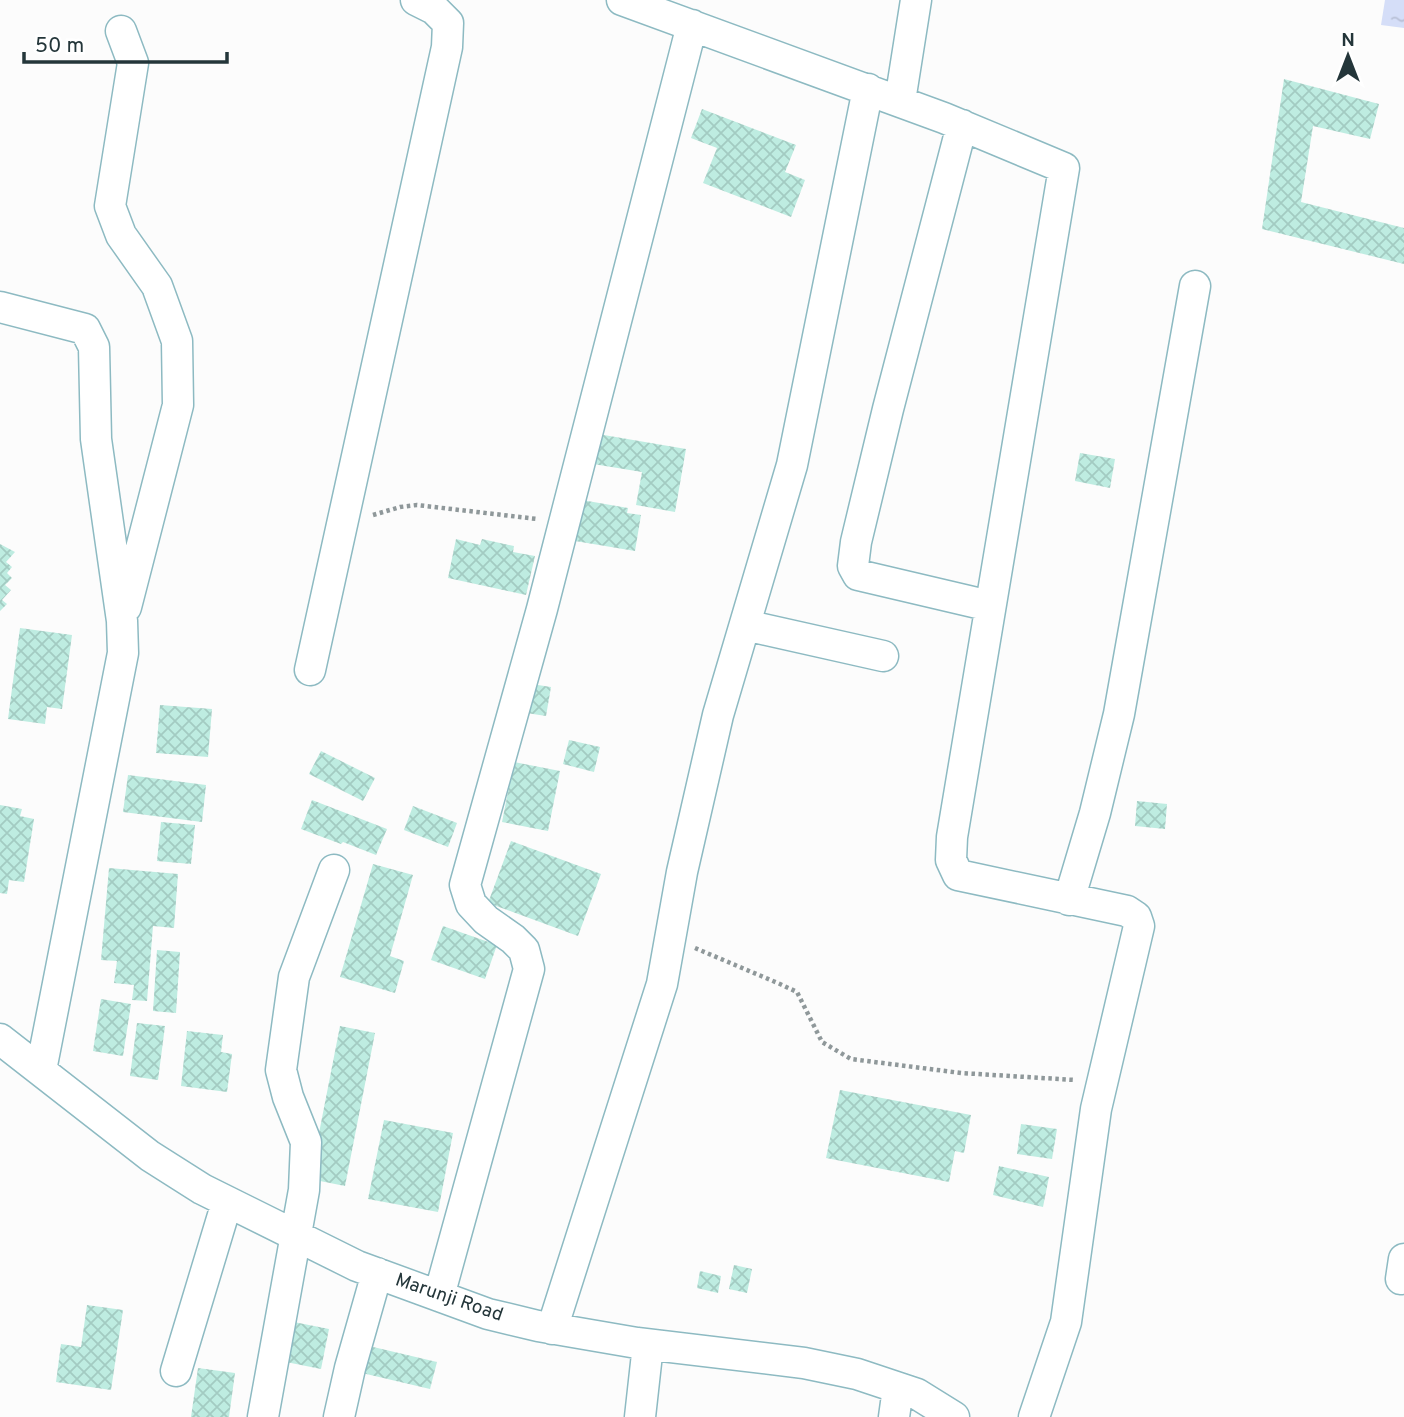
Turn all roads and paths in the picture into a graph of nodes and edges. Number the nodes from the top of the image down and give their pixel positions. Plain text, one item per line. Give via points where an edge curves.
1 (416, 0) edge
2 (622, 0) edge
3 (916, 0) edge
4 (692, 25) junction
5 (121, 31) dead end
6 (868, 89) junction
7 (900, 101) junction
8 (962, 125) junction
9 (1195, 286) dead end
10 (0, 307) edge
11 (564, 522) junction
12 (342, 525) junction
13 (990, 606) junction
14 (122, 621) junction
15 (745, 625) junction
16 (883, 656) dead end
17 (310, 670) dead end
18 (334, 870) dead end
19 (1069, 900) junction
20 (674, 915) junction
21 (0, 1039) edge
22 (41, 1070) junction
23 (1101, 1081) junction
24 (226, 1202) junction
25 (296, 1235) junction
26 (377, 1273) junction
27 (439, 1296) junction
28 (552, 1329) junction
29 (648, 1345) junction
30 (176, 1371) dead end
31 (896, 1403) edge
32 (263, 1417) edge
33 (339, 1417) edge
34 (640, 1417) edge
35 (954, 1417) edge
36 (1034, 1417) edge

1 - 12 street via 448,23 447,47
2 - 4 street
3 - 7 street
4 - 6 street
4 - 11 street
5 - 14 street via 133,63 110,206 121,235 157,286 177,341 178,405
6 - 7 street
6 - 15 street via 792,465
7 - 8 street
8 - 13 street via 1064,168
8 - 13 street via 852,566 858,575
9 - 19 street via 1119,714
10 - 14 street via 85,329 94,347 96,439
11 - 12 path via 417,505
11 - 27 street via 465,885 471,904 524,950 529,969
12 - 17 street
13 - 19 street via 951,860 958,875
14 - 22 street via 123,653
15 - 16 street
15 - 20 street via 718,715
18 - 25 street via 294,977 281,1070 306,1142
19 - 23 street via 1128,911 1139,926
20 - 23 path via 693,947 797,992 822,1042 851,1059 961,1073
20 - 28 street via 662,984
21 - 22 street, Marunji Road
22 - 24 street, Marunji Road via 150,1156
23 - 36 street via 1066,1322
24 - 25 street, Marunji Road
24 - 30 street
25 - 26 street, Marunji Road
25 - 32 street
26 - 27 street, Marunji Road
26 - 33 street
27 - 28 street, Marunji Road via 488,1314
28 - 29 street, Marunji Road
29 - 31 street, Marunji Road via 804,1363 857,1374
29 - 34 street
31 - 35 street, Marunji Road via 917,1394

